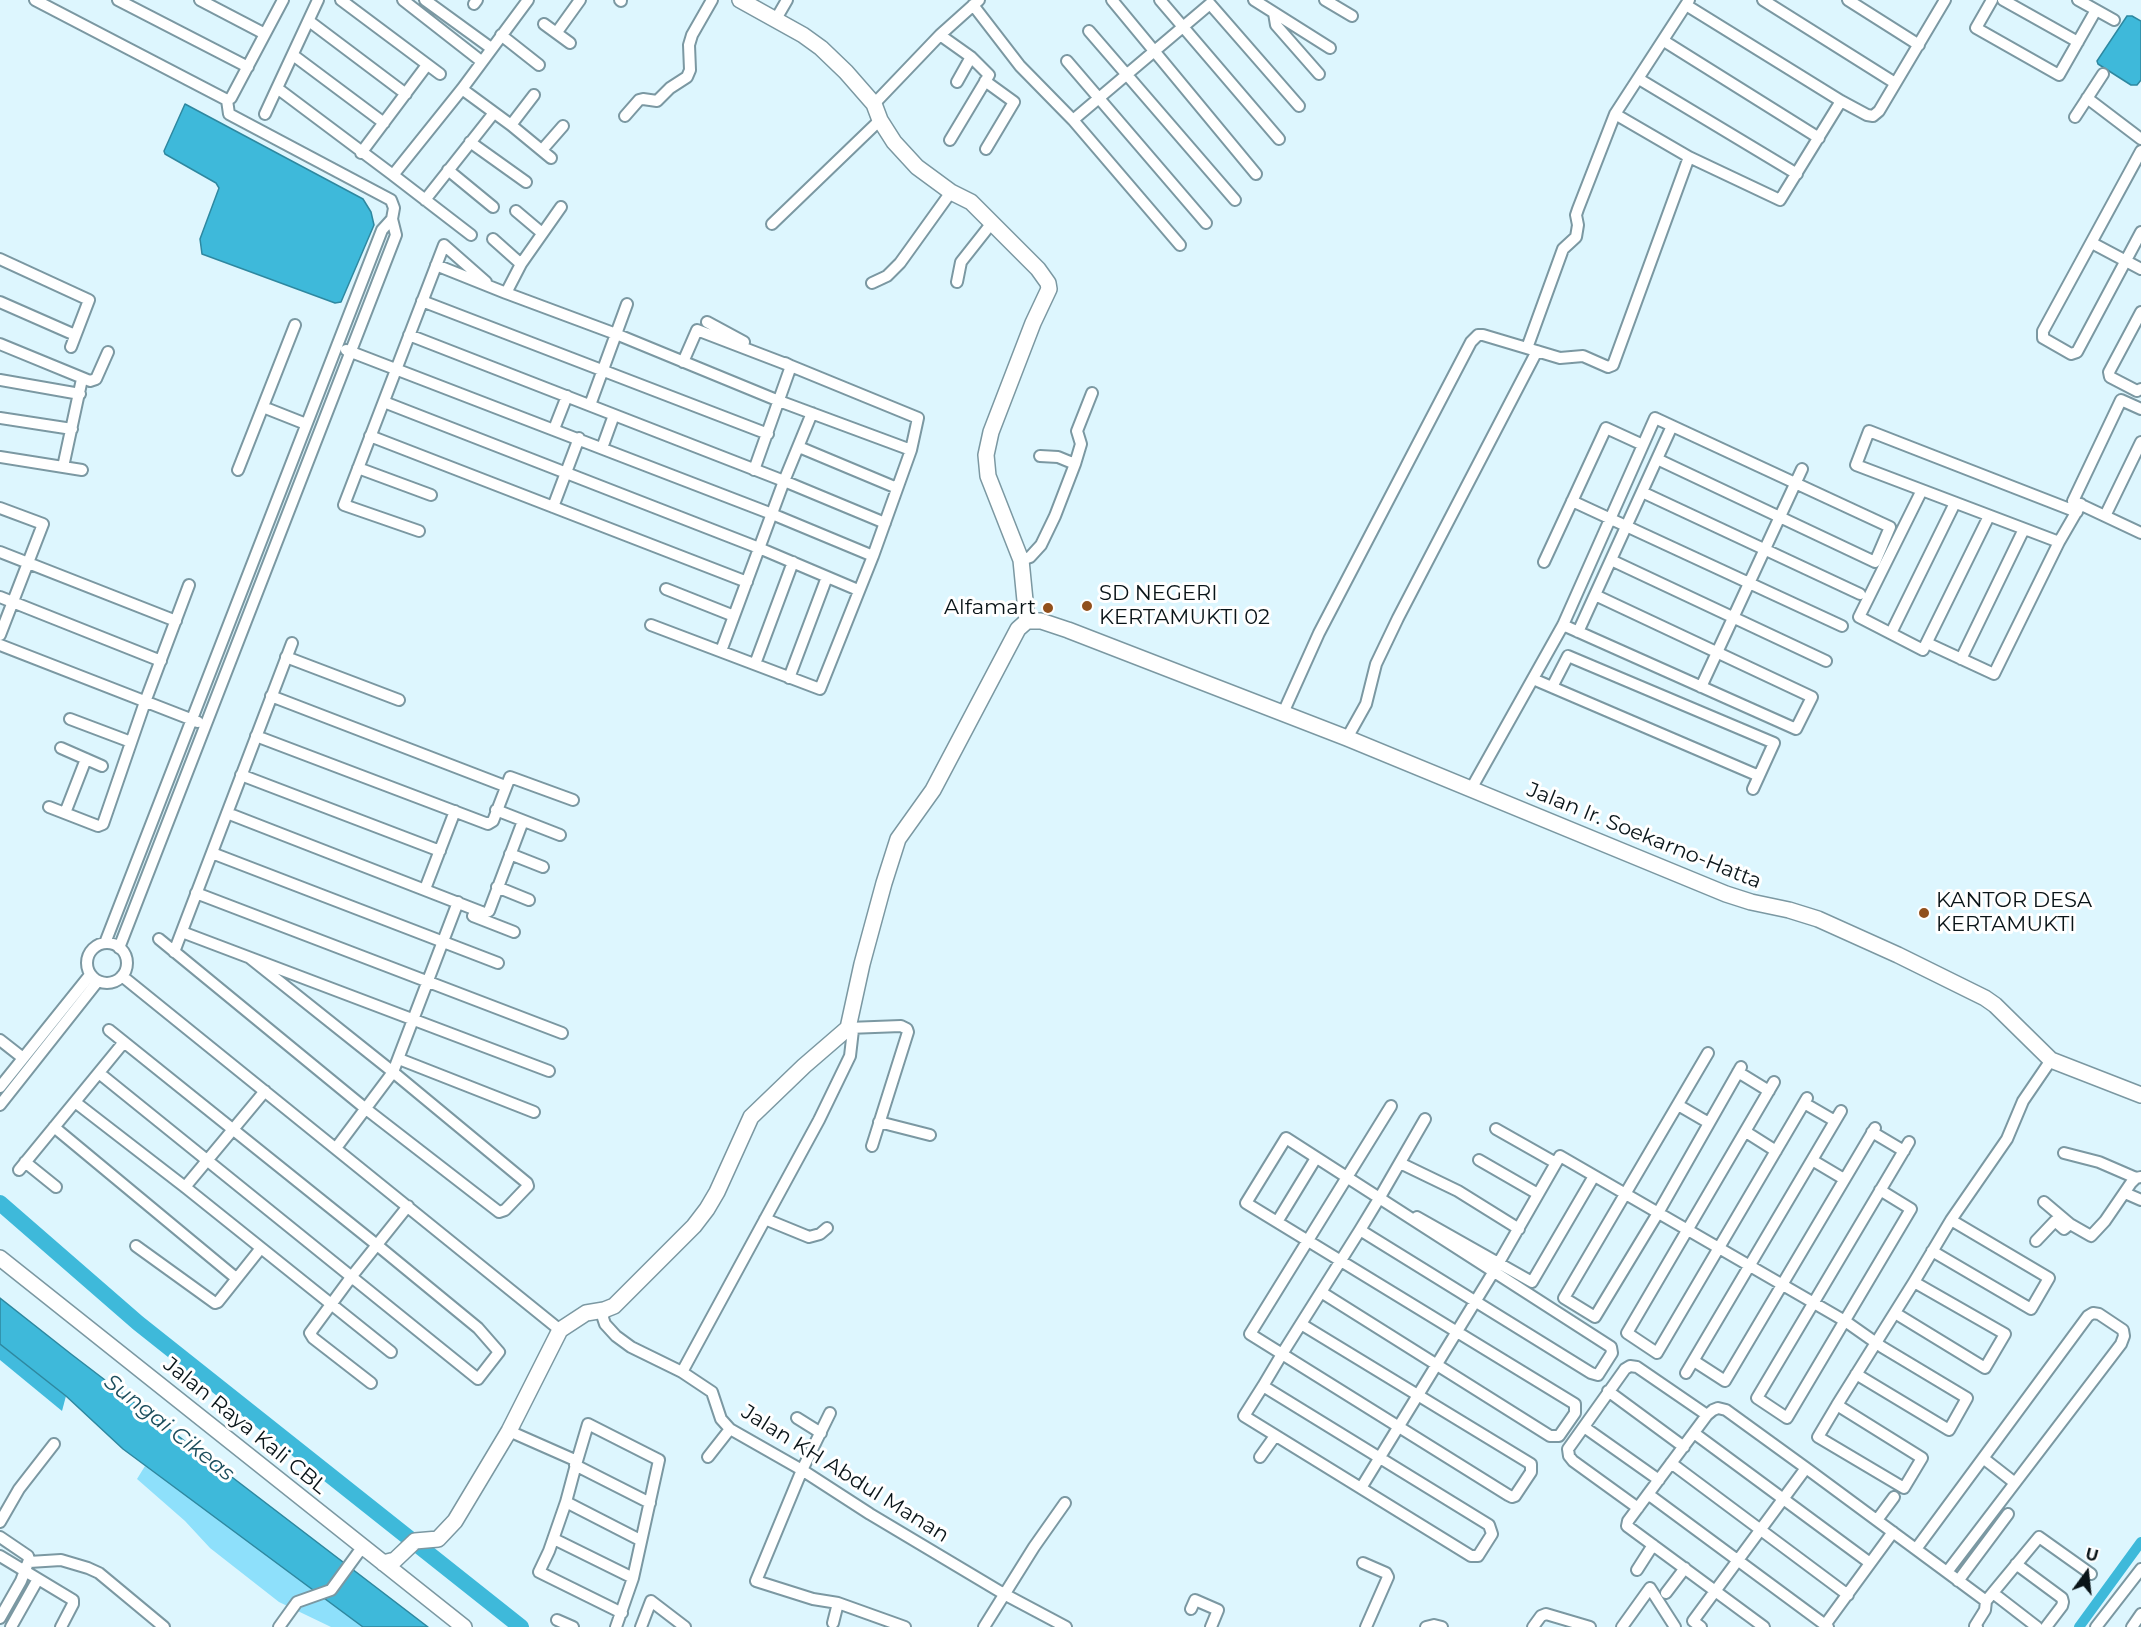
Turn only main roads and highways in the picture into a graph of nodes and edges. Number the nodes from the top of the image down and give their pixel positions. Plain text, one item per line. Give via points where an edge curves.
1 (740, 0) edge
2 (1027, 621) junction
3 (2141, 1095) edge
4 (0, 1257) edge
5 (383, 1563) junction
6 (464, 1627) edge

1 - 2 main road via 821,48 874,104 894,142 917,167 971,202 1038,269 1049,286 991,432 986,455 988,476 1021,560
2 - 3 main road, Jalan Ir. Soekarno-Hatta via 1041,621 1139,656 1726,894 1803,914 1985,998 2051,1060
2 - 5 main road via 1018,629 933,790 898,839 865,952 850,1024 756,1112 701,1218 614,1306 586,1313 560,1330 509,1431 455,1521 438,1539 415,1541 395,1560
4 - 5 main road, Jalan Raya Kali CBL
5 - 6 main road, Jalan Raya Kali CBL

